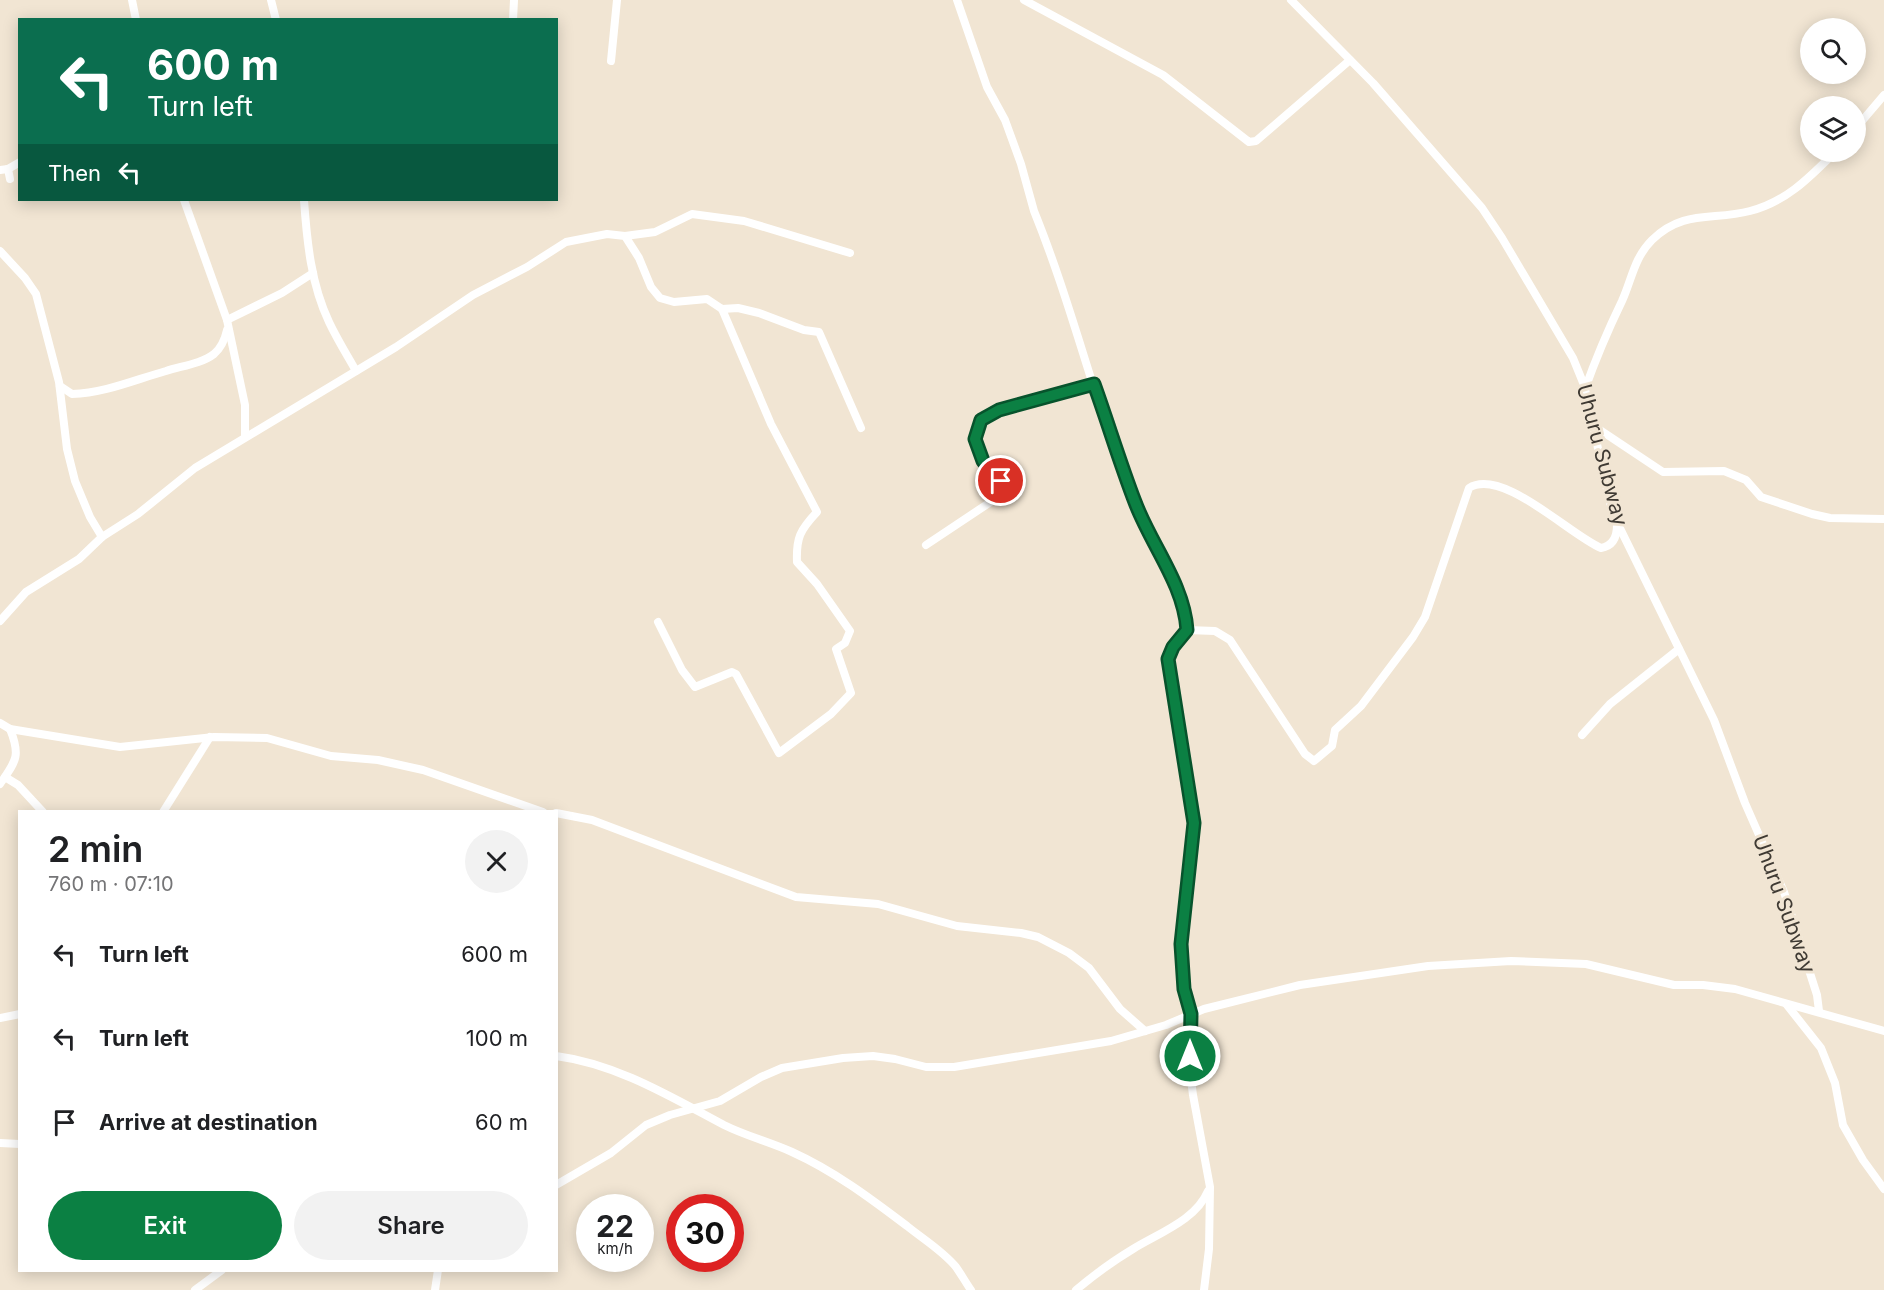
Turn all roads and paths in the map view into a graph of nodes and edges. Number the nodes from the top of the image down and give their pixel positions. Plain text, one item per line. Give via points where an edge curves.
1 (132, 0) edge
2 (271, 0) edge
3 (513, 0) edge
4 (617, 0) edge
5 (957, 0) edge
6 (1024, 0) edge
7 (1291, 0) edge
8 (136, 18) edge
9 (276, 18) edge
10 (513, 18) edge
11 (1350, 60) junction
12 (611, 61) dead end
13 (1884, 95) edge
14 (1866, 116) edge
15 (1825, 162) edge
16 (18, 163) edge
17 (4, 170) edge
18 (10, 178) dead end
19 (184, 201) edge
20 (303, 201) edge
21 (625, 236) junction
22 (0, 251) edge
23 (850, 253) dead end
24 (313, 273) junction
25 (722, 309) junction
26 (227, 323) junction
27 (356, 372) junction
28 (1094, 384) junction
29 (60, 386) junction
30 (1585, 389) junction
31 (1592, 424) junction
32 (861, 428) dead end
33 (245, 437) junction
34 (1884, 519) edge
35 (1617, 525) junction
36 (102, 537) junction
37 (926, 545) dead end
38 (0, 621) edge
39 (658, 622) dead end
40 (1187, 630) junction
41 (1680, 649) junction
42 (0, 723) edge
43 (10, 729) junction
44 (1582, 735) dead end
45 (210, 737) junction
46 (2, 780) edge
47 (41, 810) edge
48 (164, 810) edge
49 (537, 810) edge
50 (558, 813) edge
51 (1787, 1005) junction
52 (1819, 1011) junction
53 (18, 1014) edge
54 (1191, 1014) junction
55 (0, 1018) edge
56 (1884, 1030) edge
57 (1145, 1031) junction
58 (558, 1056) edge
59 (695, 1108) junction
60 (0, 1143) edge
61 (18, 1144) edge
62 (558, 1184) edge
63 (1210, 1187) junction
64 (1884, 1189) edge
65 (219, 1272) edge
66 (438, 1272) edge
67 (195, 1290) edge
68 (435, 1290) edge
69 (971, 1290) edge
70 (1076, 1290) edge
71 (1204, 1290) edge

1 - 8 street
2 - 9 street
3 - 10 street
4 - 12 street
5 - 28 street via 987,87 1005,120 1021,164
6 - 11 street via 1163,75 1249,141 1256,141
7 - 11 street, Uhuru Subway
11 - 30 street, Uhuru Subway via 1490,220 1573,358
13 - 14 street
15 - 30 street via 1779,200 1746,212 1690,219 1653,240 1636,260
16 - 17 street
17 - 18 street
19 - 26 street
20 - 24 street
21 - 23 street via 655,232 692,214 744,221
21 - 25 street via 660,298 674,302 707,299
21 - 27 street via 607,234 557,246 527,267 473,295
22 - 29 street via 36,294
24 - 26 street
24 - 27 street via 328,322
25 - 32 street via 765,314 821,334
25 - 39 street via 771,424 817,512 796,542 797,562 850,631 845,643 836,649 851,693 831,714 779,753 736,674 732,672 695,687
26 - 29 street via 220,347 199,361 102,390 72,394
26 - 33 street via 245,405
27 - 33 street
28 - 37 street via 999,410 981,420 975,439 983,461 1007,491
28 - 40 street via 1135,504 1176,586
29 - 36 street via 65,438 75,481
30 - 31 street, Uhuru Subway
31 - 34 street via 1663,472 1724,471 1746,480 1761,497 1812,514
31 - 35 street, Uhuru Subway
33 - 36 street via 195,468
35 - 40 street via 1615,539 1600,548 1502,488 1482,483 1469,488 1433,600 1420,627 1361,706 1335,730 1332,746 1314,761 1305,754 1230,640 1215,631
35 - 41 street, Uhuru Subway
36 - 38 street via 79,558 21,596
40 - 54 street via 1168,659 1193,812 1181,944 1184,989
41 - 44 street via 1610,704
41 - 52 street, Uhuru Subway via 1714,720 1784,892
42 - 43 street
43 - 45 street via 120,747
43 - 46 street via 17,751 14,766
45 - 48 street
45 - 49 street via 267,738 331,756 390,762
46 - 47 street via 18,785
50 - 57 street via 592,820 796,897 871,903 957,926 1038,937 1089,968 1120,1009
51 - 52 street
51 - 54 street via 1735,989 1674,985 1598,966 1511,961 1449,964 1300,985
51 - 64 street via 1821,1048 1835,1083 1843,1125
52 - 56 street
53 - 55 street
54 - 57 street
54 - 63 street via 1190,1072
57 - 59 street via 1111,1041 947,1068 873,1056 802,1064 782,1068 720,1101
58 - 59 street via 583,1059 608,1068
59 - 62 street via 646,1125 611,1153
59 - 69 street via 798,1155 854,1186 937,1249 956,1267
60 - 61 street
63 - 70 street via 1203,1203 1183,1219 1100,1270
63 - 71 street
65 - 67 street
66 - 68 street

